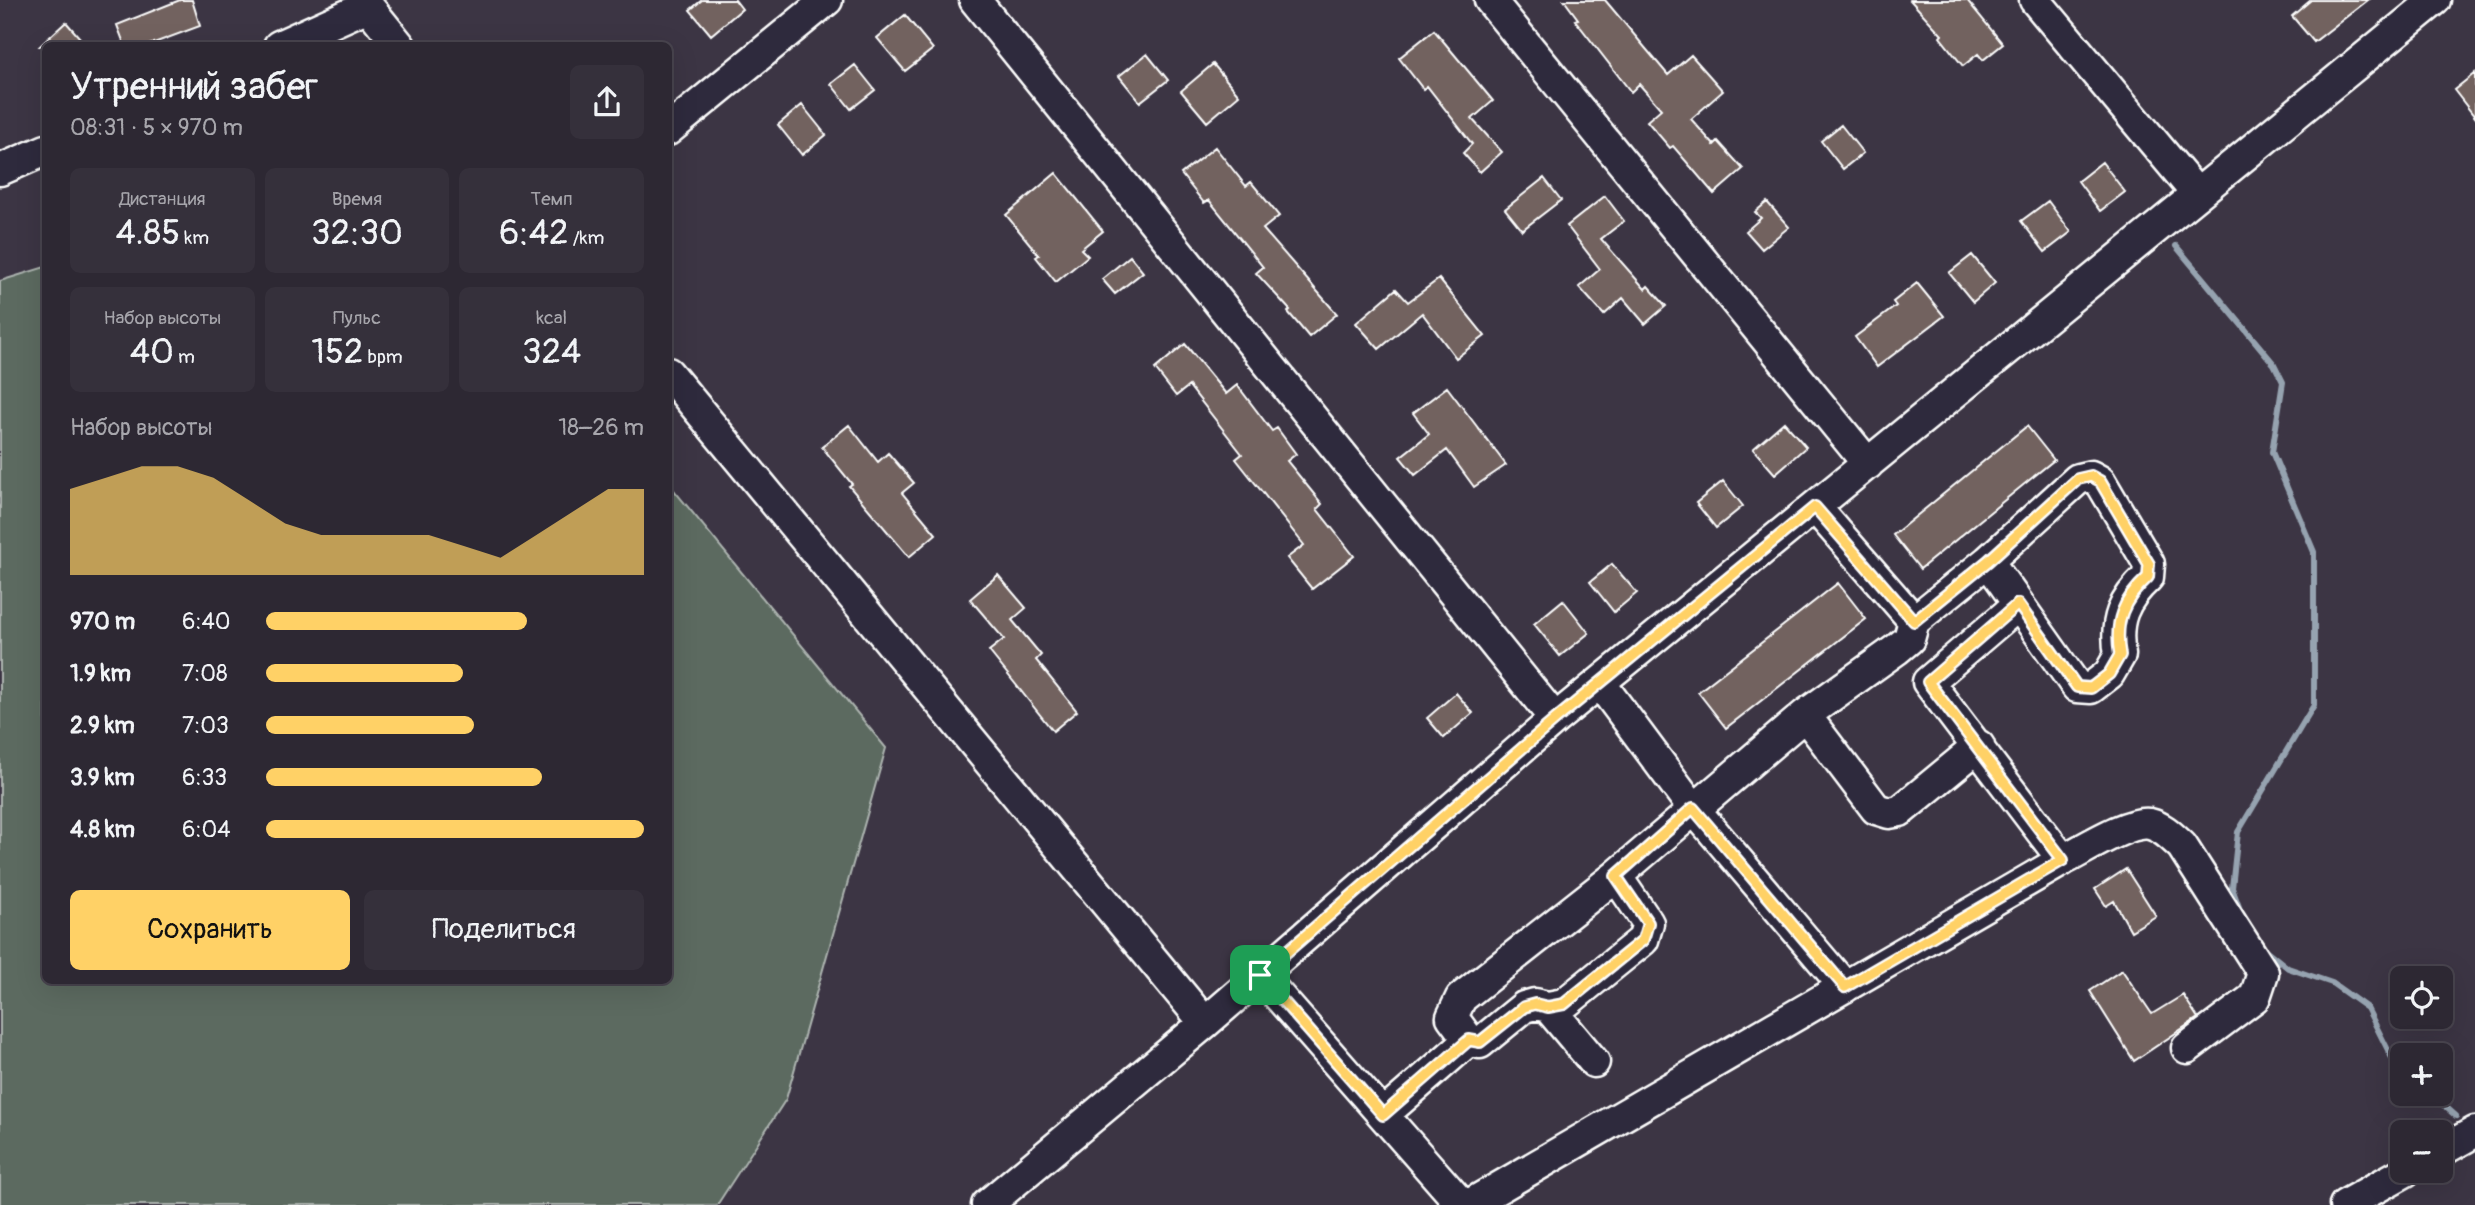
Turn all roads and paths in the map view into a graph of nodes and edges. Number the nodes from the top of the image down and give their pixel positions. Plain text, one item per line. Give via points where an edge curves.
1 (827, 0) edge
2 (975, 0) edge
3 (1490, 0) edge
4 (2035, 0) edge
5 (2435, 0) edge
6 (365, 3) edge
7 (287, 42) edge
8 (397, 42) edge
9 (672, 127) edge
10 (42, 152) edge
11 (0, 170) edge
12 (2197, 194) junction
13 (672, 378) edge
14 (1868, 464) junction
15 (1815, 507) junction
16 (1988, 561) junction
17 (2018, 604) junction
18 (1914, 621) junction
19 (1897, 649) junction
20 (1928, 682) junction
21 (1600, 684) junction
22 (1805, 715) junction
23 (1556, 719) junction
24 (1979, 746) junction
25 (1693, 808) junction
26 (2063, 860) junction
27 (1616, 876) junction
28 (1260, 975) junction
29 (1845, 987) junction
30 (1548, 1007) junction
31 (1205, 1023) junction
32 (1469, 1040) junction
33 (2187, 1048) dead end
34 (1594, 1062) dead end
35 (1383, 1115) junction
36 (2475, 1132) edge
37 (2453, 1144) edge
38 (2390, 1180) edge
39 (987, 1205) edge
40 (1462, 1205) edge
41 (1469, 1205) edge
42 (2345, 1205) edge

1 - 9 street
2 - 23 street
3 - 14 street
4 - 12 street
5 - 12 street
6 - 7 street
6 - 8 street
10 - 11 street
12 - 14 street
13 - 31 street
14 - 15 street
15 - 18 street
15 - 21 street
16 - 17 street
16 - 17 street via 2078,479 2091,476 2100,481 2149,564 2148,577 2131,593 2120,613 2116,636 2120,655 2109,674 2091,688 2077,687
16 - 18 street
17 - 20 street
18 - 19 street via 1909,639
19 - 20 street
19 - 22 street
20 - 24 street
21 - 23 street
21 - 25 street
22 - 24 street via 1877,809 1889,813 1900,811
22 - 25 street
23 - 28 street
24 - 26 street
25 - 27 street
25 - 29 street
26 - 29 street
26 - 33 street via 2135,824 2164,829 2182,846 2263,973 2255,997
27 - 30 street via 1648,923 1643,940 1564,1004
27 - 32 street via 1461,998 1452,1017
28 - 31 street
28 - 35 street
29 - 41 street
30 - 32 street via 1524,1007 1480,1042
30 - 34 street
31 - 39 street
32 - 35 street
35 - 40 street
36 - 37 street
38 - 42 street

